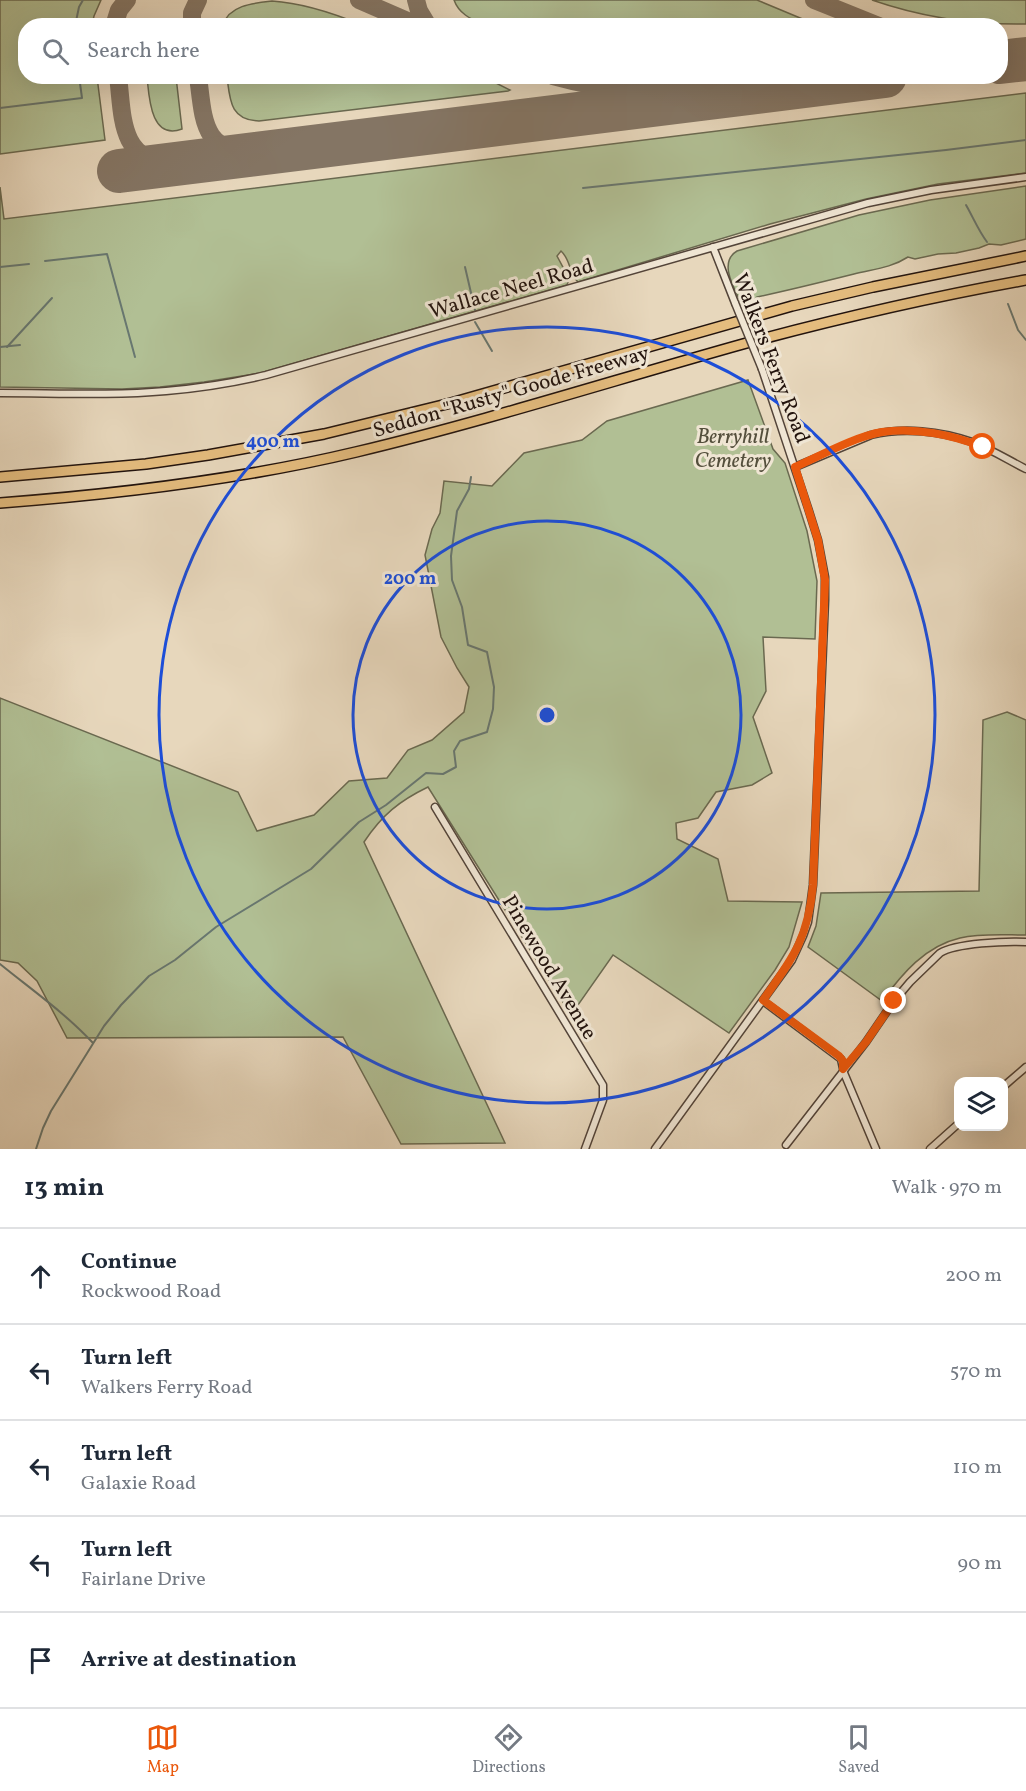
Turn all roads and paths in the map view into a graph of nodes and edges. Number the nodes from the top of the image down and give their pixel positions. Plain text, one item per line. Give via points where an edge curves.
1 (1026, 177) edge
2 (713, 247) junction
3 (1026, 256) edge
4 (1026, 280) edge
5 (0, 393) edge
6 (795, 467) junction
7 (1026, 469) edge
8 (0, 477) edge
9 (0, 503) edge
10 (435, 807) dead end
11 (1026, 942) edge
12 (763, 1000) junction
13 (1026, 1067) edge
14 (843, 1069) junction
15 (1008, 1083) edge
16 (954, 1128) edge
17 (786, 1145) dead end
18 (585, 1149) edge
19 (655, 1149) edge
20 (876, 1149) edge
21 (930, 1149) edge

1 - 2 street, Wallace Neel Road via 898,196
2 - 5 street, Wallace Neel Road via 246,380 163,391
2 - 6 street, Walkers Ferry Road, bridge via 762,369
3 - 8 highway, Seddon "Rusty" Goode Freeway via 792,306 451,403 324,434 146,464
4 - 9 highway, Seddon "Rusty" Goode Freeway via 890,308 746,344 355,453 236,476
6 - 7 street via 871,435 910,431 970,442
6 - 12 street, Walkers Ferry Road via 818,540 825,580 813,885 803,936 792,960
10 - 18 street, Pinewood Avenue via 603,1085 603,1100
11 - 14 street via 972,944 940,953 894,1001
12 - 14 street via 839,1056
12 - 19 street, Walkers Ferry Road
13 - 15 street
14 - 17 street
14 - 20 street
16 - 21 street

